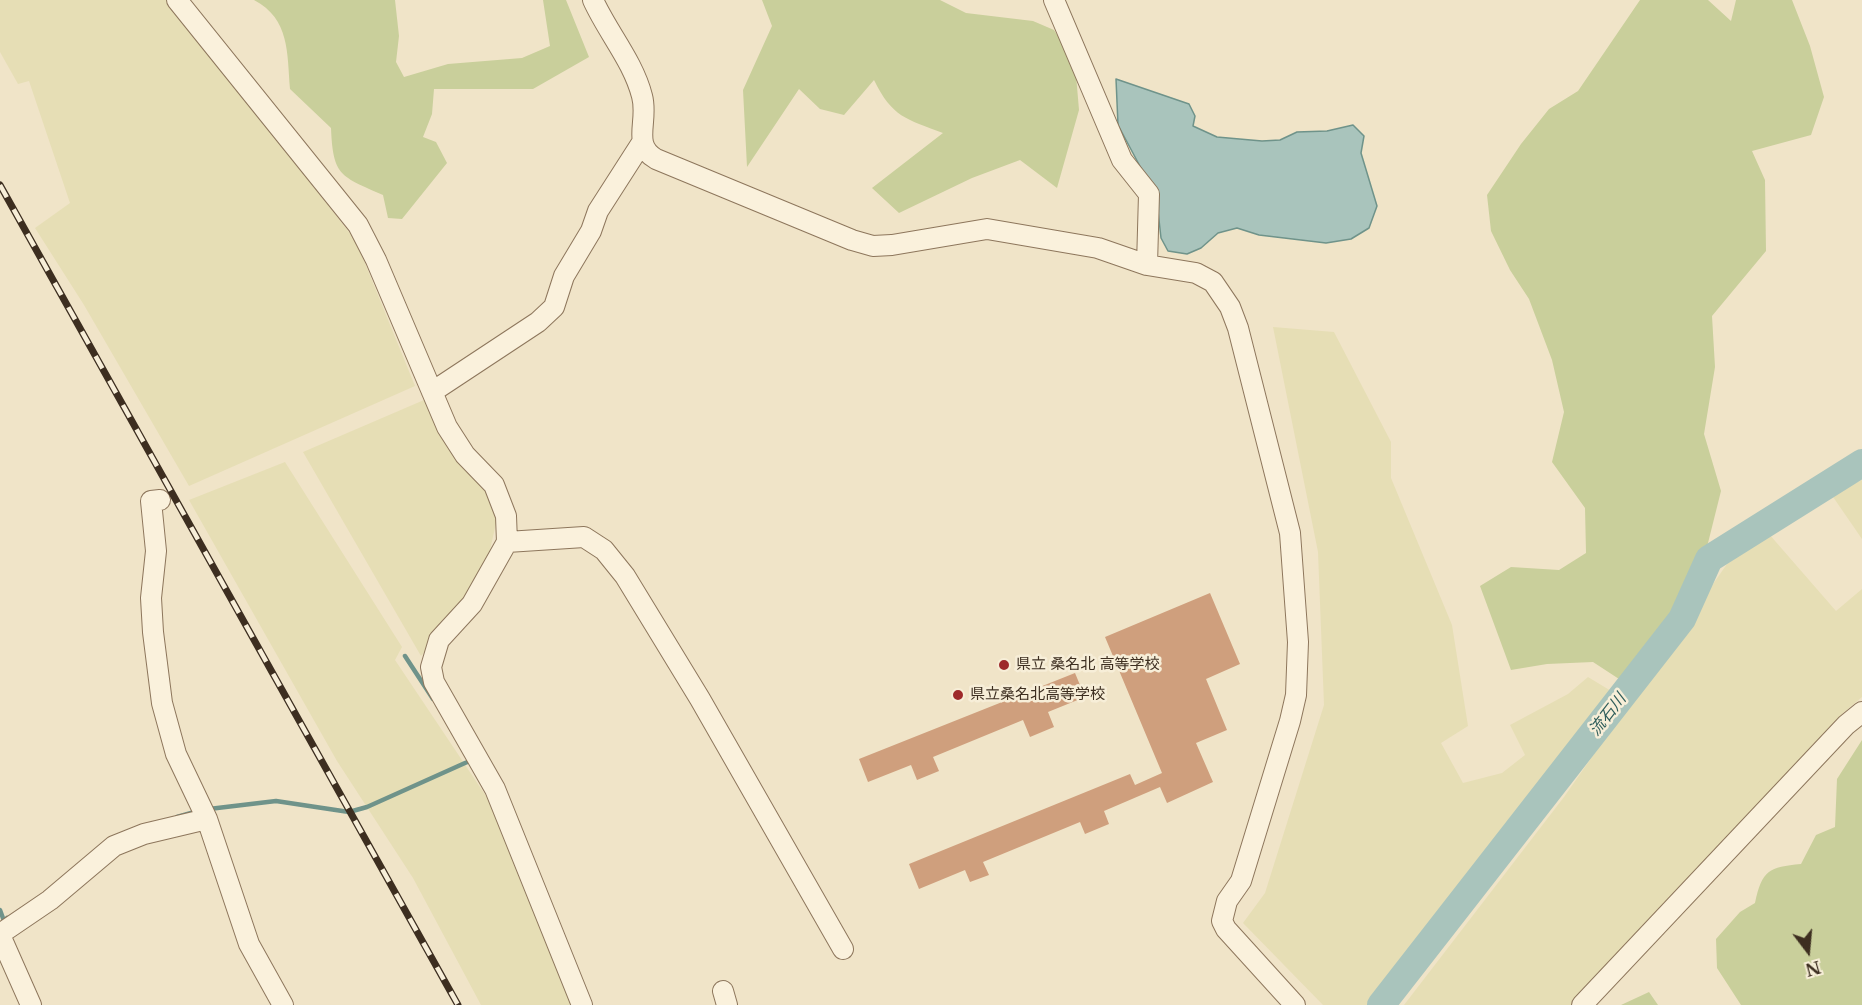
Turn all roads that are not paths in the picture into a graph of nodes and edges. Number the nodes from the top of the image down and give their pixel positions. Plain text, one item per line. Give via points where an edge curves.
1 (177, 0) edge
2 (593, 0) edge
3 (1054, 0) edge
4 (641, 144) junction
5 (1147, 265) junction
6 (432, 392) junction
7 (160, 500) dead end
8 (507, 542) junction
9 (1862, 712) edge
10 (207, 819) junction
11 (0, 934) edge
12 (843, 949) dead end
13 (31, 1005) edge
14 (283, 1005) edge
15 (582, 1005) edge
16 (1295, 1005) edge
17 (1582, 1005) edge

1 - 6 street via 358,225
2 - 4 street via 616,38 642,96 645,118
3 - 5 street via 1122,160 1149,194
4 - 5 street via 645,153 656,159 873,246 987,229 1098,248
4 - 6 street via 598,211 591,231 564,276 554,307 538,322
5 - 16 street via 1196,273 1213,282 1230,307 1290,533 1298,642 1296,695 1241,881 1227,901 1222,921
6 - 8 street via 465,455 494,485 506,516
7 - 10 street via 151,501 156,550 152,598 157,669 176,754
8 - 12 street via 584,537 604,550 625,576 700,699
8 - 15 street via 472,604 439,640 431,667 434,681 495,789
9 - 17 street
10 - 11 street via 144,834 114,846 50,900
10 - 14 street via 249,944
11 - 13 street

